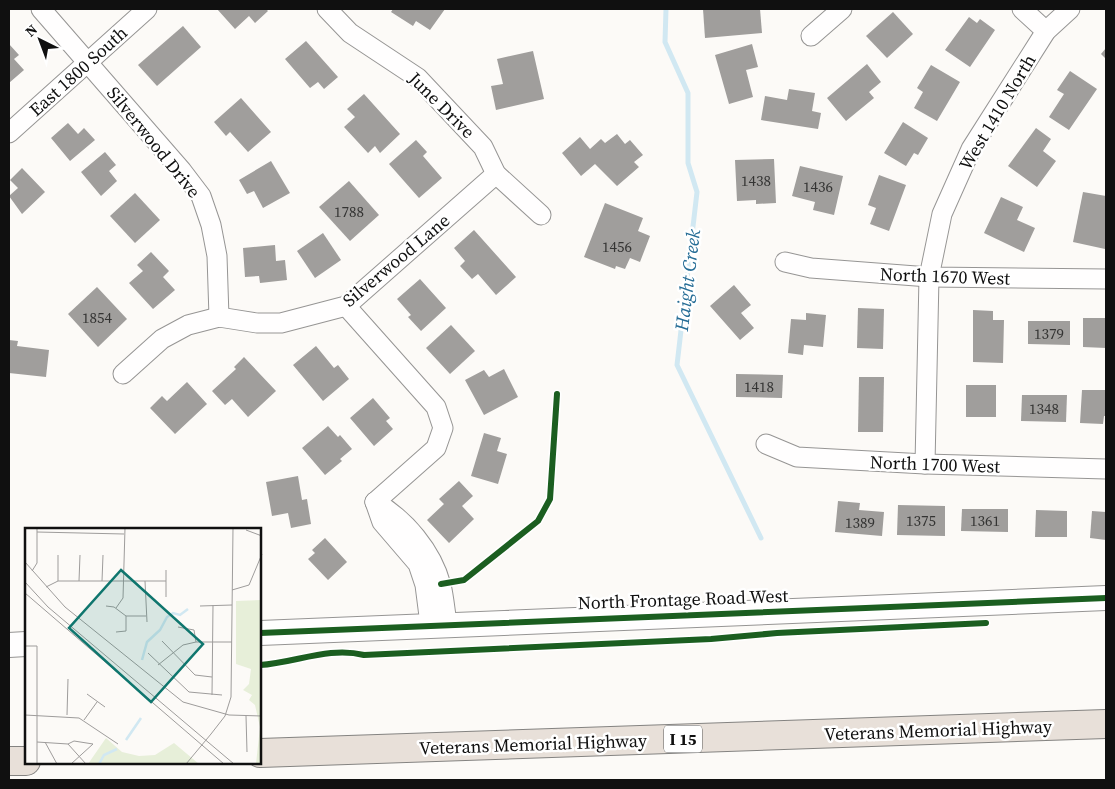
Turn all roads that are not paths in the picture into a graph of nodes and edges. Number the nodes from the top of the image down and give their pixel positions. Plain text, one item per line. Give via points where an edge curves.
1 (41, 9) edge
2 (147, 9) edge
3 (327, 9) edge
4 (842, 9) edge
5 (1022, 9) edge
6 (1070, 9) edge
7 (1046, 31) junction
8 (811, 36) dead end
9 (87, 62) junction
10 (9, 133) edge
11 (496, 174) junction
12 (541, 215) dead end
13 (785, 262) dead end
14 (930, 277) junction
15 (1106, 280) edge
16 (346, 306) junction
17 (219, 317) junction
18 (123, 374) dead end
19 (766, 444) dead end
20 (925, 464) junction
21 (1106, 469) edge
22 (1106, 598) edge
23 (439, 624) junction
24 (261, 632) edge
25 (25, 644) edge
26 (9, 645) edge
27 (1106, 724) edge
28 (261, 754) edge
29 (9, 761) edge
30 (25, 761) edge

1 - 9 street, Silverwood Drive
2 - 9 street, East 1800 South
3 - 11 street, June Drive via 350,33 418,78 483,147
4 - 8 street
5 - 7 street
6 - 7 street, West 1410 North
7 - 14 street, West 1410 North via 971,149 942,214
9 - 10 street, East 1800 South
9 - 17 street, Silverwood Drive via 201,196 217,256
11 - 12 street, June Drive
11 - 16 street, Silverwood Lane
13 - 14 street, North 1670 West via 811,268
14 - 15 street, North 1670 West
14 - 20 street, West 1410 North
16 - 17 street, Silverwood Lane via 281,323
16 - 23 street via 436,407 443,428 436,448 375,502 382,522 418,564
17 - 18 street, Silverwood Lane via 188,325 162,339
19 - 20 street, North 1700 West via 797,457
20 - 21 street, North 1700 West
22 - 23 street, North Frontage Road West
23 - 24 street, North Frontage Road West
25 - 26 street
27 - 28 highway, Veterans Memorial Highway / I 15
29 - 30 highway

